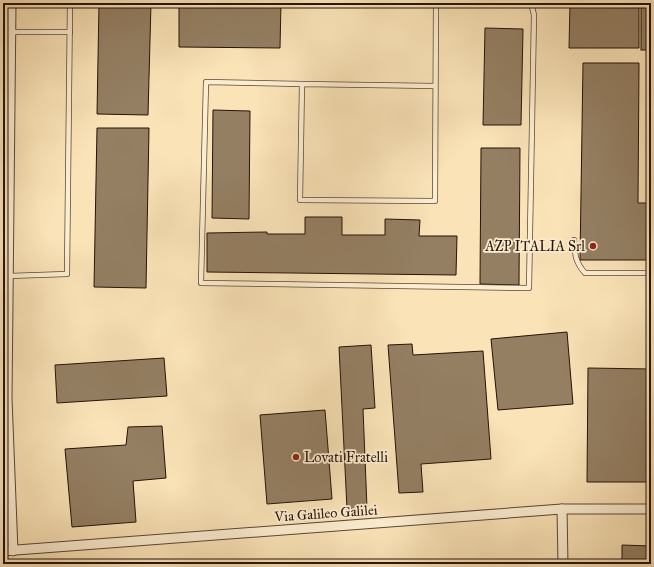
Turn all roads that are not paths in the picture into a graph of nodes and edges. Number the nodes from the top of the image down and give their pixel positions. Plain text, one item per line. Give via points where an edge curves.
1 (11, 3) edge
2 (70, 3) edge
3 (436, 3) edge
4 (531, 3) edge
5 (11, 32) junction
6 (70, 32) junction
7 (302, 84) junction
8 (435, 86) junction
9 (574, 240) dead end
10 (651, 273) edge
11 (9, 276) junction
12 (562, 509) junction
13 (651, 509) edge
14 (13, 550) junction
15 (3, 551) edge
16 (563, 564) edge

1 - 5 street
2 - 6 lane
3 - 8 lane
4 - 7 lane via 534,15 529,288 201,282 206,82
5 - 6 lane
5 - 11 street
6 - 11 lane via 67,274
7 - 8 lane
7 - 8 lane via 300,200 434,202
9 - 10 lane via 575,258 585,272
11 - 14 street via 7,399
12 - 13 street, Via Galileo Galilei
12 - 14 street, Via Galileo Galilei
12 - 16 street
14 - 15 street, Via Galileo Galilei

